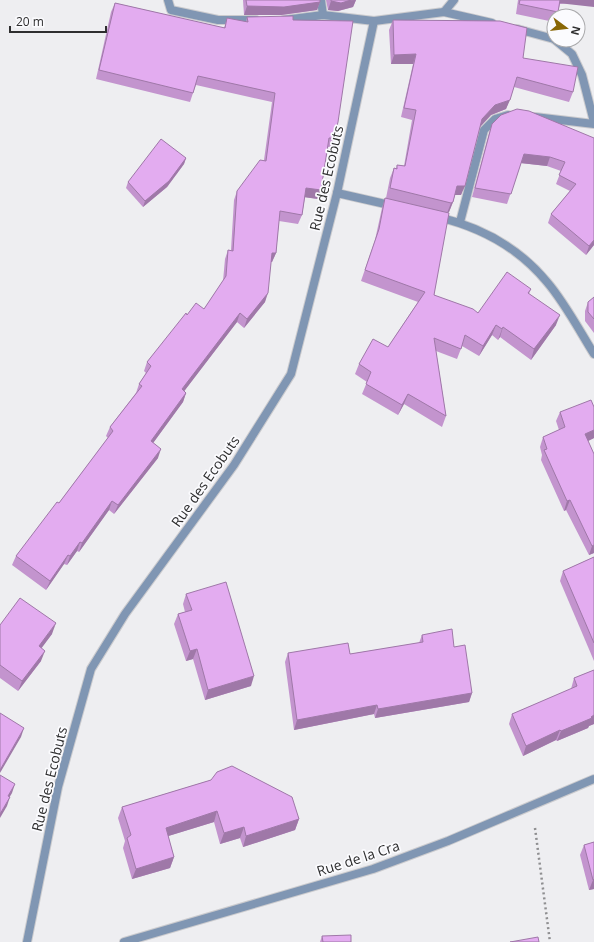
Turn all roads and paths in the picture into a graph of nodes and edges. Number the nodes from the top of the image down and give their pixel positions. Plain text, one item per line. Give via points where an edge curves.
1 (168, 0) edge
2 (321, 0) edge
3 (454, 0) edge
4 (444, 12) junction
5 (323, 15) junction
6 (374, 21) junction
7 (546, 37) edge
8 (565, 48) edge
9 (594, 123) edge
10 (337, 193) junction
11 (399, 207) edge
12 (430, 215) edge
13 (460, 222) junction
14 (594, 354) edge
15 (594, 779) edge
16 (532, 806) junction
17 (27, 942) edge
18 (124, 942) edge
19 (550, 942) edge

1 - 5 street via 171,10 218,20 270,21
2 - 5 street
3 - 4 street
4 - 6 street
4 - 7 street
5 - 6 street
6 - 10 street, Rue des Ecobuts
8 - 9 street via 572,54 582,75
9 - 13 street via 520,114 495,119 484,130
10 - 11 street
10 - 17 street, Rue des Ecobuts via 291,374 234,465 125,614 91,668 58,787
12 - 13 street
13 - 14 street via 513,249 529,263 547,282
15 - 16 street, Rue de la Cra
16 - 18 street, Rue de la Cra via 372,869
16 - 19 path

